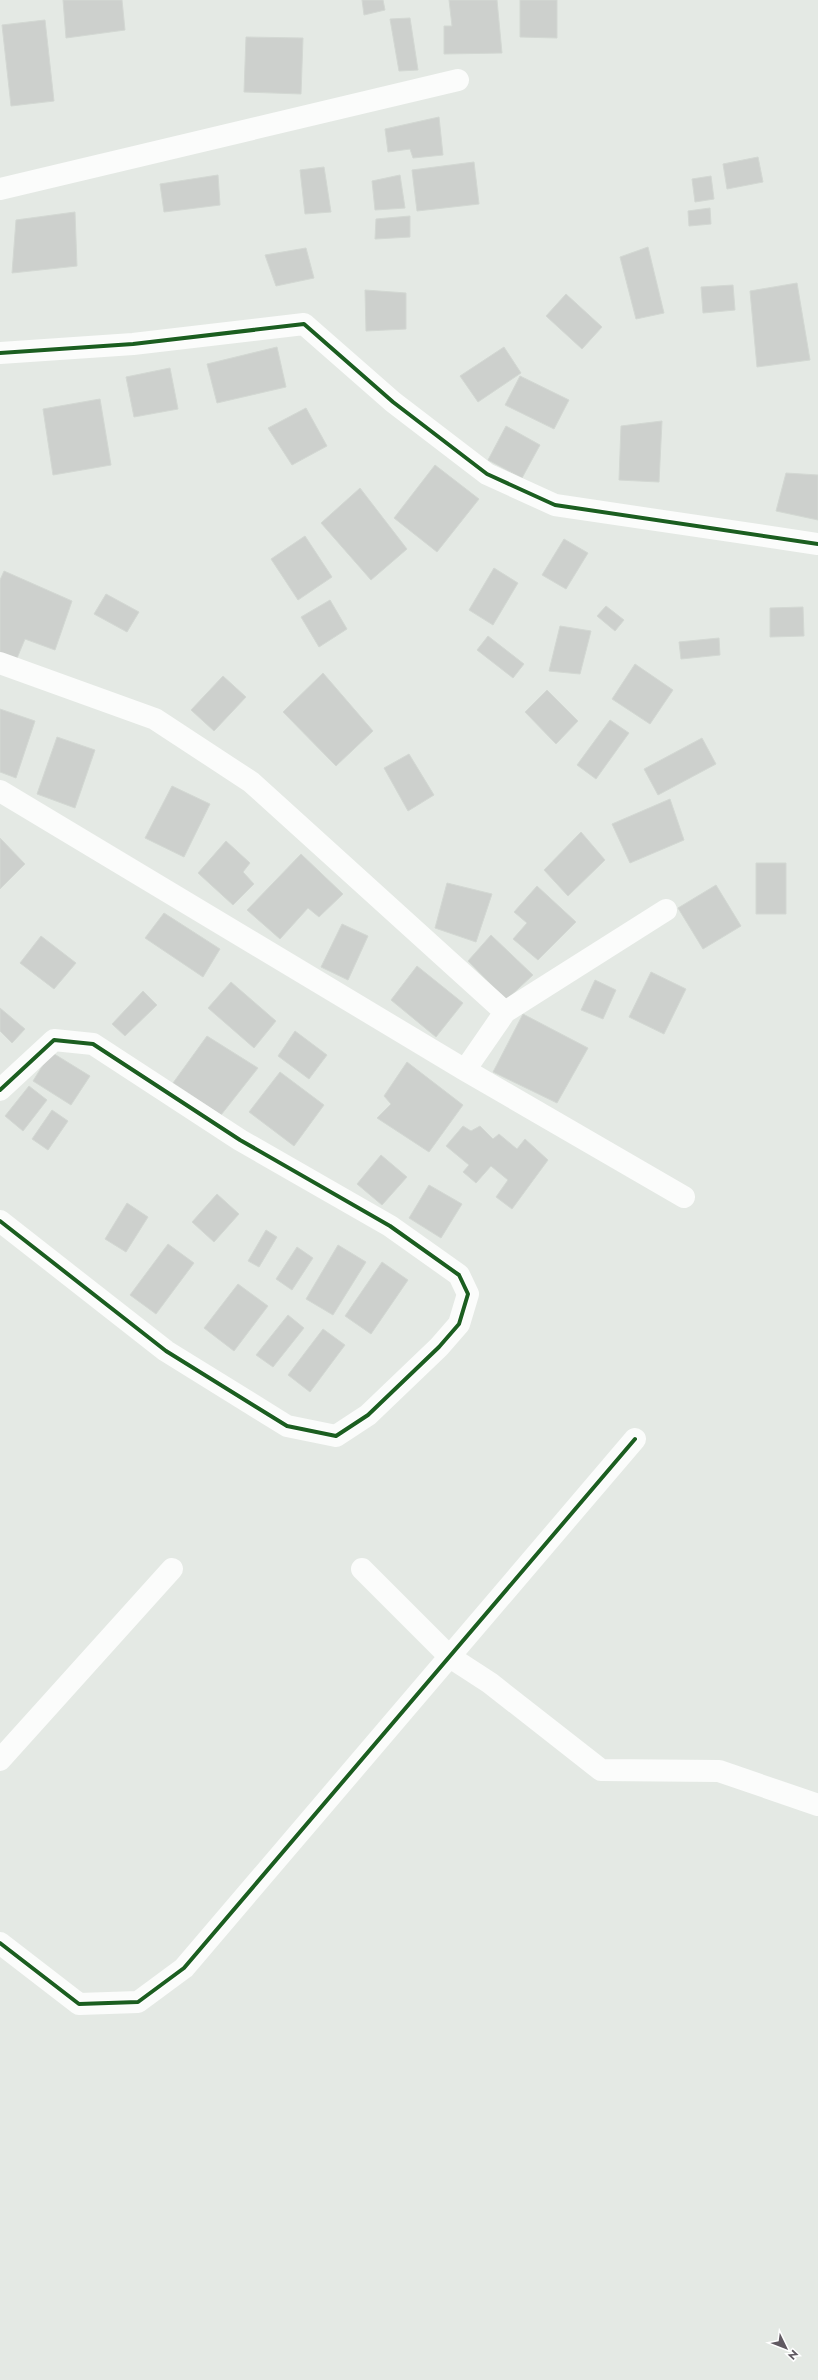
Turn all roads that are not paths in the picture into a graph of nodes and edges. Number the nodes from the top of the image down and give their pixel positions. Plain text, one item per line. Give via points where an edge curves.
1 (458, 80) dead end
2 (0, 188) edge
3 (0, 353) edge
4 (818, 544) edge
5 (0, 662) edge
6 (0, 791) edge
7 (666, 910) dead end
8 (505, 1012) junction
9 (465, 1070) junction
10 (0, 1090) edge
11 (684, 1198) dead end
12 (0, 1221) edge
13 (635, 1439) dead end
14 (172, 1569) dead end
15 (362, 1569) dead end
16 (450, 1657) junction
17 (0, 1760) edge
18 (818, 1805) edge
19 (0, 1944) edge

1 - 2 street
3 - 4 street via 133,344 304,324 394,402 487,474 555,505
5 - 8 street via 155,719 251,782
6 - 9 street
7 - 8 street
8 - 9 street
9 - 11 street
10 - 12 street via 54,1040 93,1044 240,1140 390,1226 459,1275 468,1294 459,1324 439,1347 368,1415 336,1436 287,1426 166,1351
13 - 16 street
14 - 17 street
15 - 16 street
16 - 18 street via 490,1683 601,1770 719,1771
16 - 19 street via 184,1968 138,2002 79,2004

